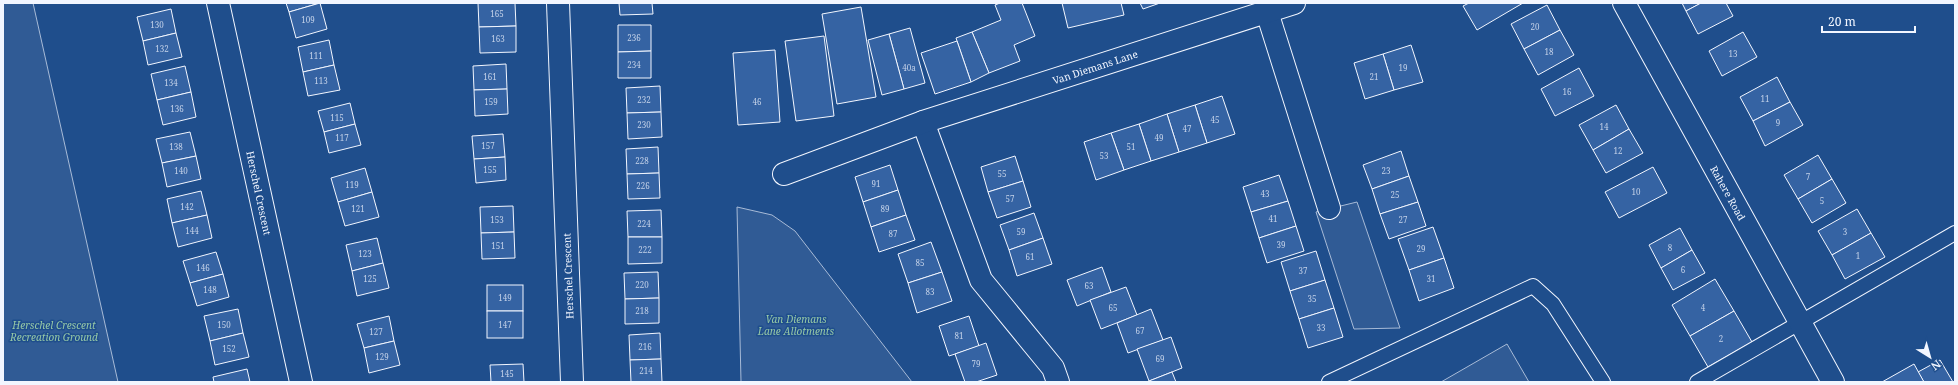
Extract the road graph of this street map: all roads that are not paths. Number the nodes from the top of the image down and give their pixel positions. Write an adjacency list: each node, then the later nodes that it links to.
1 (218, 3): 11 (street, Herschel Crescent)
2 (558, 3): 12 (street, Herschel Crescent)
3 (1294, 3): 5 (street, Van Diemans Lane)
4 (1624, 3): 10 (street, Rahere Road)
5 (1267, 12): 6 (street, Van Diemans Lane); 8 (street)
6 (923, 122): 7 (street, Van Diemans Lane); 13 (street)
7 (784, 174)
8 (1329, 208)
9 (1955, 233): 10 (lane)
10 (1799, 322): 16 (lane); 17 (street, Rahere Road)
11 (301, 382)
12 (572, 382)
13 (1058, 382)
14 (1329, 382): 15 (lane)
15 (1603, 382)
16 (1697, 382)
17 (1833, 382)

